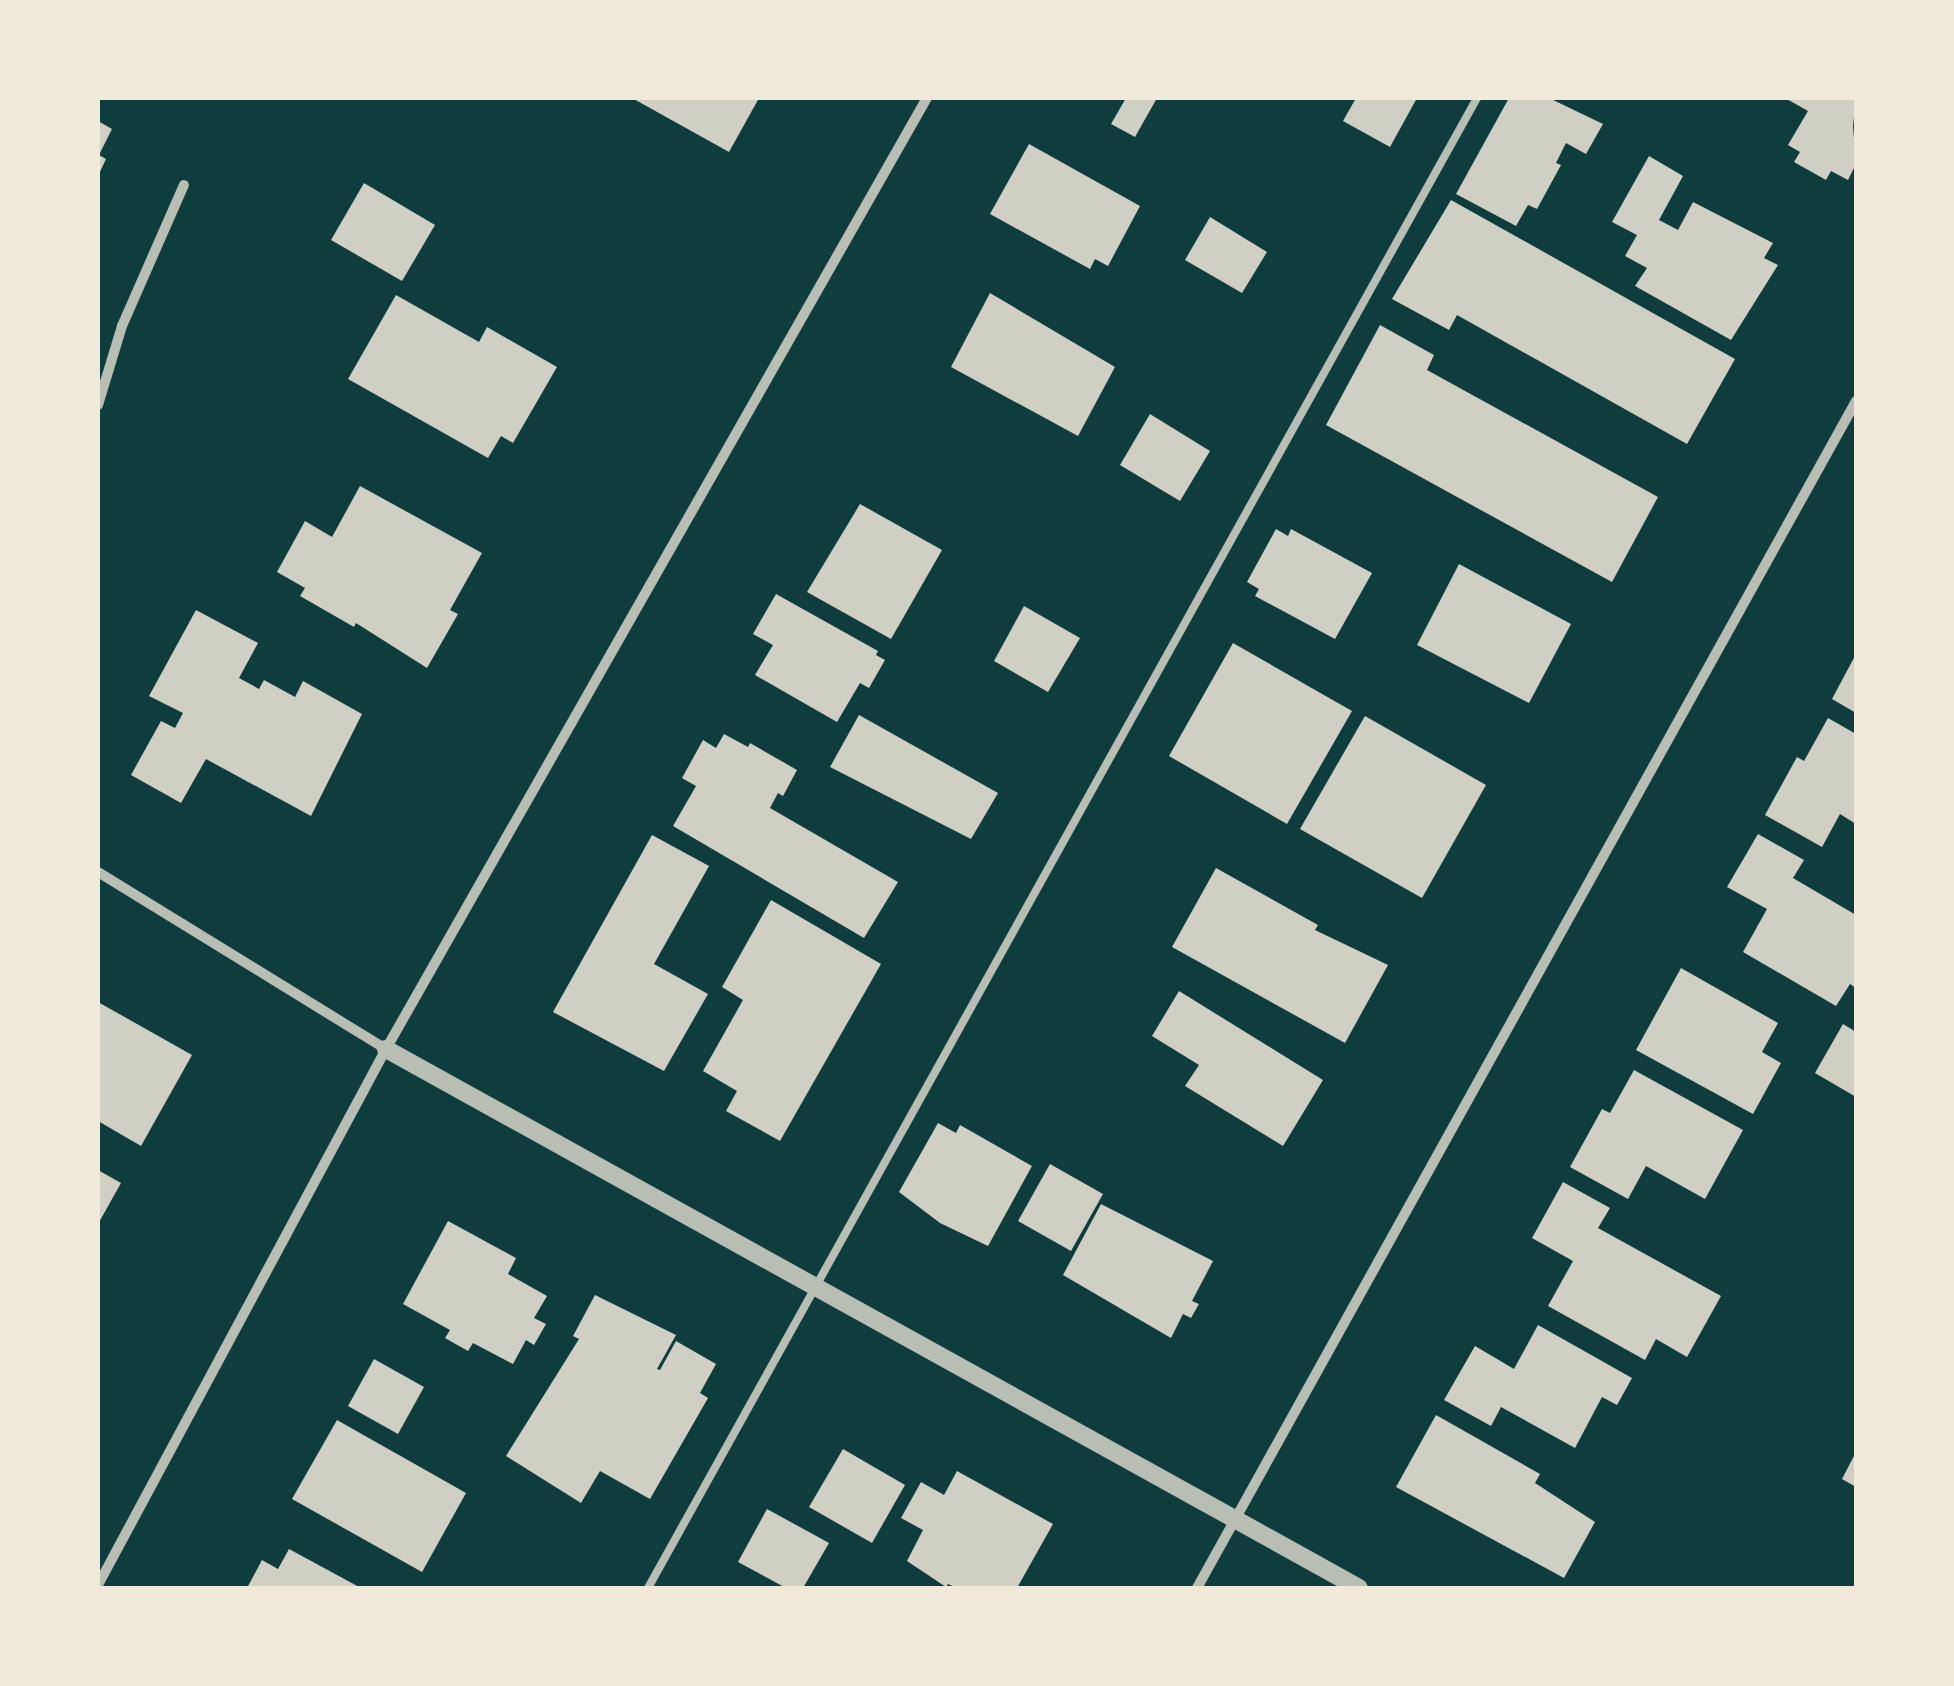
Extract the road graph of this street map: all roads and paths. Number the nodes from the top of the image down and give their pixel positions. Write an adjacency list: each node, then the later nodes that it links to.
1 (927, 98): 7 (street)
2 (1477, 98): 8 (lane)
3 (184, 186): 5 (street)
4 (1856, 400): 9 (street)
5 (98, 406)
6 (98, 872): 7 (street)
7 (386, 1049): 8 (street); 10 (street)
8 (816, 1287): 9 (street); 11 (lane)
9 (1235, 1520): 12 (street); 13 (street)
10 (98, 1585)
11 (648, 1588)
12 (1197, 1588)
13 (1359, 1588)

